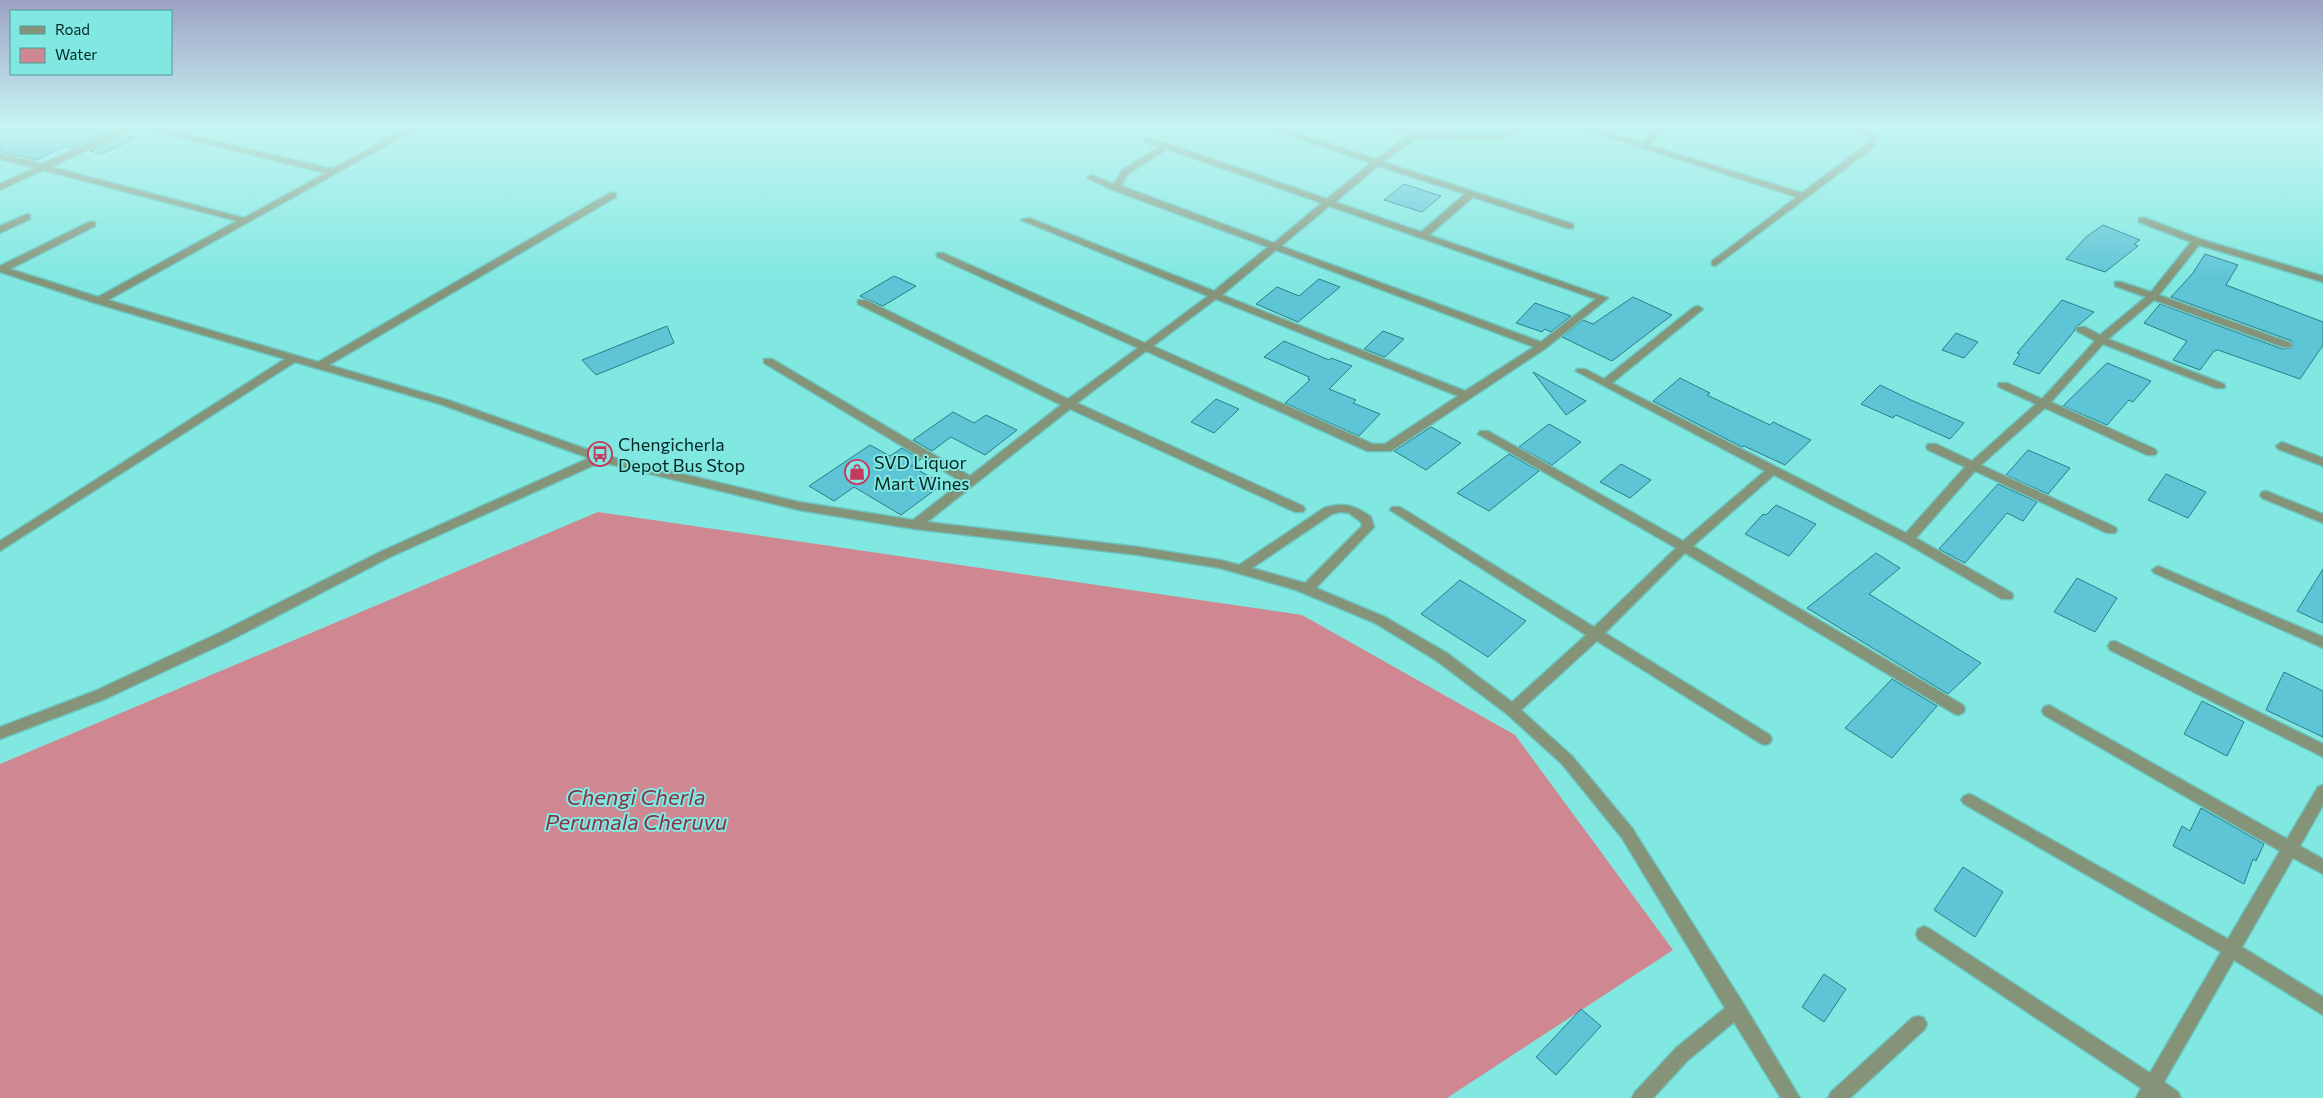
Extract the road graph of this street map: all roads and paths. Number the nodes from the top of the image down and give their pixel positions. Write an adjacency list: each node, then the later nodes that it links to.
1 (23, 176): 11 (street)
2 (73, 176): 20 (street)
3 (325, 176): 20 (street)
4 (1123, 176): 12 (street)
5 (1251, 176): 16 (street)
6 (1360, 176): 16 (street)
7 (1414, 176): 13 (street)
8 (1740, 176): 15 (street)
9 (1829, 176): 15 (street)
10 (1091, 178): 12 (street)
11 (0, 187)
12 (1116, 188): 26 (street)
13 (1471, 194): 22 (street); 24 (street)
14 (613, 195): 44 (street)
15 (1804, 196): 28 (street)
16 (1327, 203): 24 (street); 26 (street)
17 (27, 217): 23 (street)
18 (1026, 220): 32 (street)
19 (2142, 220): 25 (street)
20 (246, 221): 34 (street)
21 (92, 224): 29 (street)
22 (1570, 226)
23 (0, 230)
24 (1422, 236): 40 (street)
25 (2197, 241): 30 (street); 33 (street)
26 (1276, 246): 32 (street); 40 (street)
27 (940, 255): 41 (street)
28 (1715, 263)
29 (1, 269): 34 (street)
30 (2323, 279)
31 (2118, 284): 33 (street)
32 (1217, 294): 41 (street); 49 (street)
33 (2152, 296): 38 (street); 39 (street)
34 (99, 301): 42 (street)
35 (862, 302): 51 (street)
36 (1698, 309): 46 (street)
37 (2081, 329): 38 (street)
38 (2101, 340): 48 (street); 50 (street)
39 (2287, 345)
40 (1542, 346): 49 (street)
41 (1145, 347): 49 (street); 51 (street)
42 (293, 358): 44 (street); 68 (street)
43 (768, 361): 60 (street)
44 (320, 366): 56 (street)
45 (1581, 371): 46 (street)
46 (1605, 382): 59 (street)
47 (2004, 385): 50 (street)
48 (2220, 386)
49 (1466, 395)
50 (2044, 403): 55 (street); 58 (street)
51 (1069, 404): 60 (street); 62 (street)
52 (1484, 434): 69 (street)
53 (2282, 446): 57 (street)
54 (1932, 447): 58 (street)
55 (2152, 452)
56 (600, 458): 65 (street); 80 (street)
57 (2323, 462)
58 (1972, 467): 66 (street); 67 (street)
59 (1773, 470): 67 (street); 69 (street)
60 (970, 481): 65 (street)
61 (2266, 495): 64 (street)
62 (1299, 509)
63 (1396, 510): 74 (street)
64 (2323, 519)
65 (915, 525): 70 (street)
66 (2111, 530)
67 (1908, 539): 73 (street)
68 (0, 547)
69 (1684, 547): 74 (street); 77 (street)
70 (1242, 570): 72 (street); 72 (street)
71 (2158, 570): 75 (street)
72 (1307, 589): 78 (street)
73 (2007, 596)
74 (1596, 632): 78 (street); 81 (street)
75 (2323, 644)
76 (2116, 646): 82 (street)
77 (1958, 709)
78 (1512, 710): 90 (street)
79 (2049, 711): 85 (street)
80 (0, 733)
81 (1765, 738)
82 (2323, 751)
83 (2323, 790): 85 (street)
84 (1970, 800): 88 (street)
85 (2290, 848): 86 (street); 88 (street)
86 (2323, 867)
87 (1924, 934): 92 (street)
88 (2231, 949): 89 (street); 92 (street)
89 (2323, 1007)
90 (1737, 1009): 93 (street); 94 (street)
91 (1918, 1024): 95 (street)
92 (2149, 1091): 96 (street)
93 (1641, 1098)
94 (1791, 1098)
95 (1837, 1098)
96 (2172, 1098)

